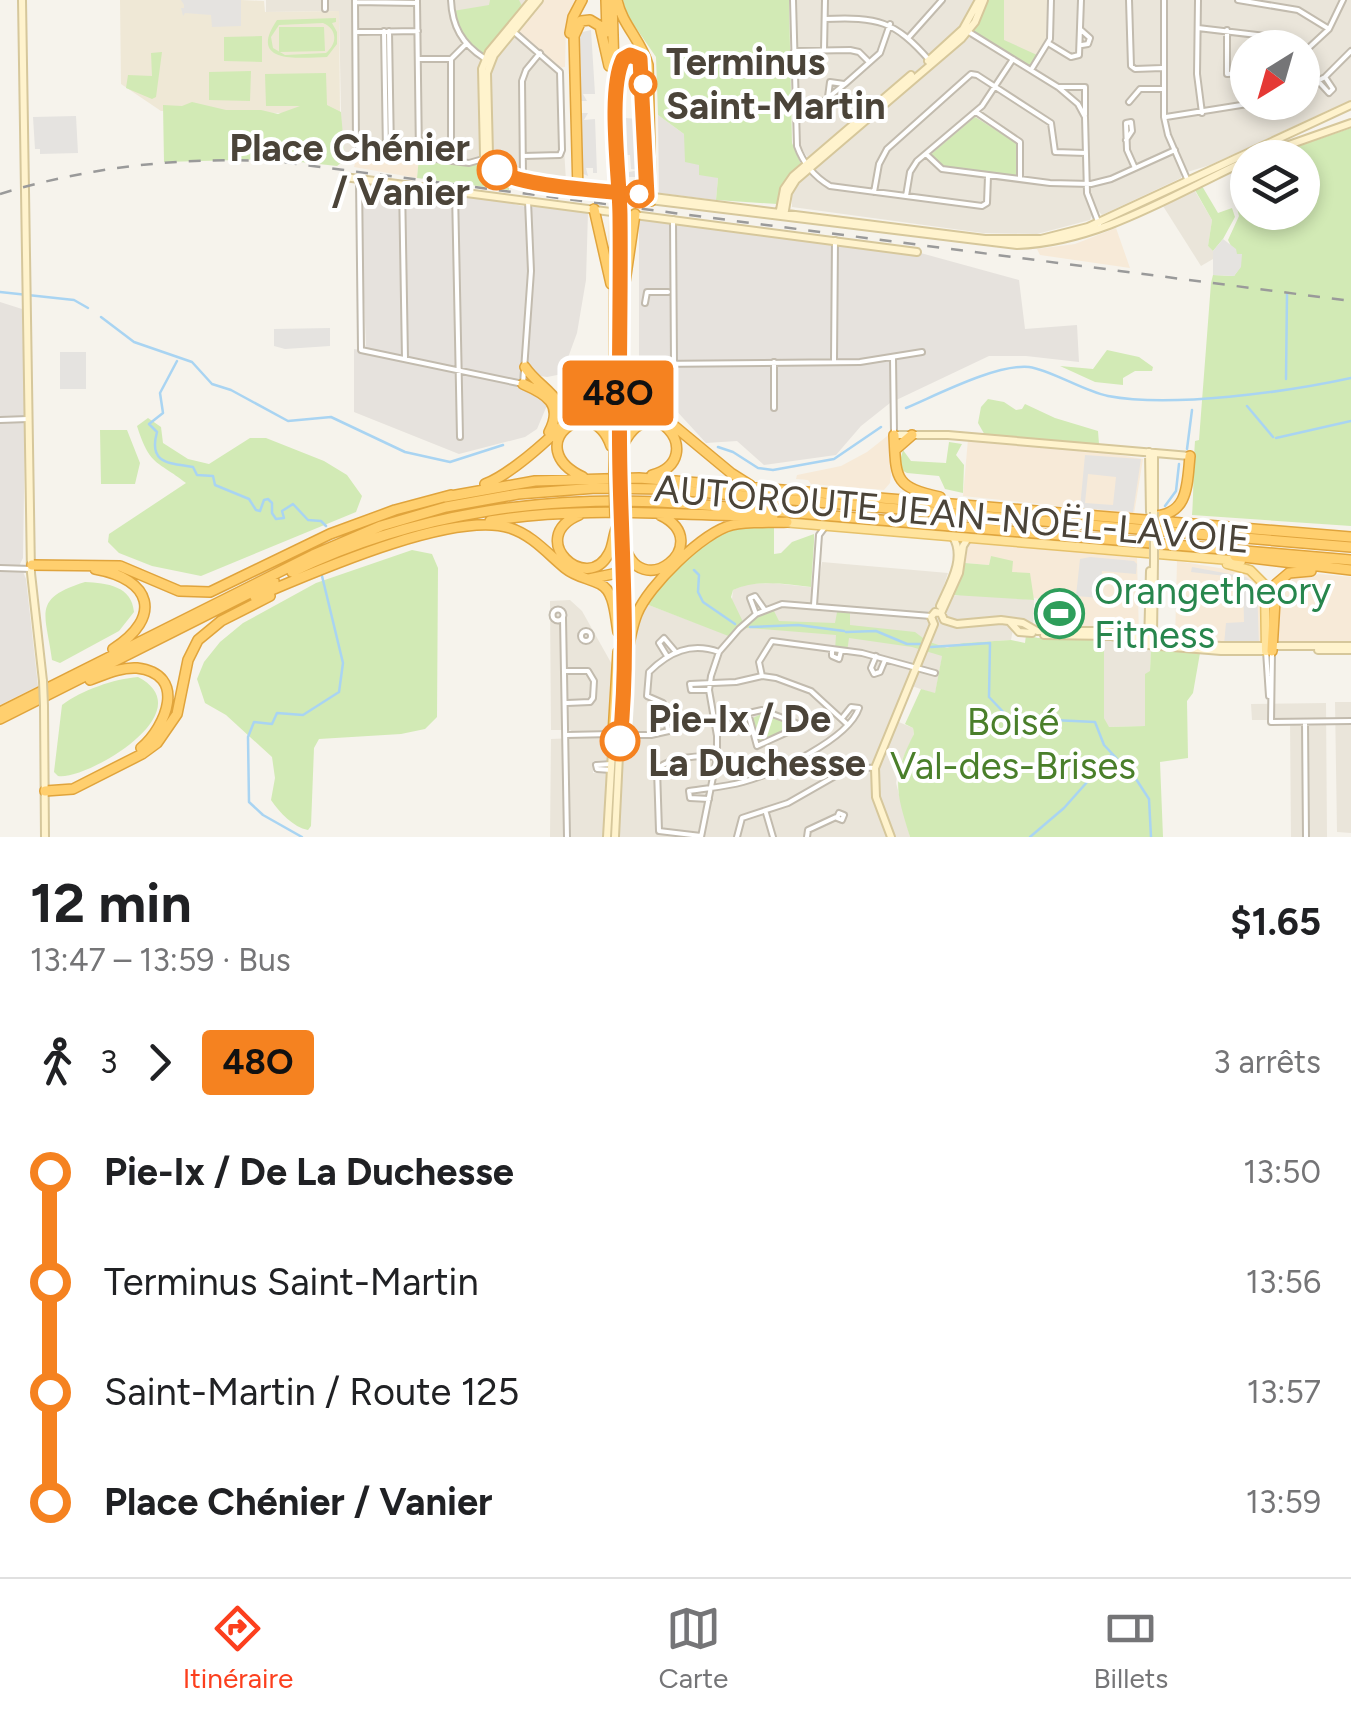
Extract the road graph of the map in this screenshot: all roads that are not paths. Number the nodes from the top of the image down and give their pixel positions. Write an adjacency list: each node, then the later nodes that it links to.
1 (22, 0): 124 (street)
2 (325, 0): 22 (street)
3 (451, 0): 37 (street)
4 (535, 0): 28 (street)
5 (582, 0): 94 (highway)
6 (612, 0): 49 (highway); 60 (highway); 98 (highway)
7 (793, 0): 38 (street)
8 (825, 0): 23 (street)
9 (942, 0): 35 (street)
10 (982, 0): 29 (street)
11 (1051, 0): 36 (street)
12 (1081, 0): 21 (street)
13 (1129, 0): 50 (street)
14 (1164, 0): 50 (street)
15 (1198, 0): 25 (street)
16 (1238, 0): 26 (street)
17 (1343, 0): 26 (street)
18 (355, 1): 19 (street); 33 (street)
19 (418, 1): 32 (street)
20 (1090, 2): 21 (street)
21 (1081, 7): 36 (street)
22 (325, 9)
23 (825, 19): 24 (street); 39 (street)
24 (890, 24): 35 (street); 47 (street)
25 (1198, 28): 27 (street); 67 (street)
26 (1329, 28): 34 (street)
27 (1227, 29): 30 (street); 52 (street)
28 (511, 30): 41 (street); 45 (street)
29 (965, 30): 44 (street); 48 (street)
30 (1233, 30)
31 (387, 31): 32 (street); 33 (street); 75 (street)
32 (418, 31): 42 (street)
33 (356, 32): 75 (street)
34 (1320, 36)
35 (909, 37): 48 (street)
36 (1048, 43): 51 (street)
37 (466, 44): 43 (street); 45 (street)
38 (794, 51): 39 (street); 64 (street)
39 (824, 51): 47 (street)
40 (1351, 51): 46 (street)
41 (540, 53): 78 (street); 78 (street)
42 (418, 58): 43 (street); 79 (street)
43 (451, 59): 81 (street)
44 (1013, 59): 51 (street); 57 (street)
45 (488, 60): 80 (street)
46 (1348, 60): 53 (street)
47 (870, 62): 56 (street)
48 (931, 62): 82 (street)
49 (608, 66): 93 (highway); 94 (highway)
50 (1162, 68): 59 (street)
51 (1031, 70): 58 (street)
52 (1230, 74)
53 (1325, 77): 54 (street); 55 (street)
54 (1320, 80)
55 (1320, 83)
56 (844, 84): 61 (street); 61 (street)
57 (996, 87): 66 (street); 76 (street); 96 (street)
58 (1058, 88): 68 (street); 68 (street)
59 (1162, 88): 62 (street); 69 (street)
60 (616, 90): 93 (highway); 98 (highway)
61 (828, 97): 64 (street)
62 (1129, 102)
63 (1351, 105): 72 (street)
64 (794, 106): 82 (street)
65 (1230, 107): 67 (street)
66 (976, 112): 77 (street); 88 (street)
67 (1202, 112): 69 (street)
68 (1085, 117): 76 (street)
69 (1164, 117): 74 (street)
70 (1351, 123): 73 (street)
71 (1126, 140): 84 (street)
72 (1283, 140)
73 (1302, 140)
74 (1175, 150): 84 (street); 92 (street)
75 (388, 153): 79 (street)
76 (1086, 153): 91 (street)
77 (926, 154): 85 (street); 97 (street)
78 (524, 156): 89 (street)
79 (420, 157): 81 (street)
80 (488, 158): 81 (street); 89 (street)
81 (451, 160)
82 (808, 166): 96 (street); 102 (street)
83 (1230, 166): 92 (street)
84 (1135, 168): 91 (street)
85 (988, 176): 88 (street); 97 (street)
86 (344, 177): 87 (street)
87 (359, 178): 90 (street); 112 (street)
88 (1020, 179): 91 (street)
89 (524, 182): 94 (street)
90 (402, 184): 95 (street); 112 (street)
91 (1086, 184): 104 (street)
92 (1190, 184): 104 (street)
93 (617, 188): 108 (highway, bridge)
94 (575, 189): 98 (street)
95 (456, 191): 99 (street); 119 (street)
96 (874, 192): 97 (street)
97 (906, 196)
98 (649, 198): 102 (street)
99 (528, 200): 100 (street); 118 (street)
100 (594, 208): 101 (street); 108 (highway)
101 (635, 214): 103 (street); 108 (highway)
102 (782, 214): 104 (street)
103 (673, 219): 105 (street); 115 (street)
104 (1099, 226)
105 (835, 240): 106 (street); 114 (street)
106 (916, 252)
107 (668, 292): 109 (street)
108 (617, 297): 116 (highway)
109 (645, 304)
110 (922, 352): 111 (street)
111 (893, 358): 114 (street); 126 (street)
112 (406, 359): 119 (street)
113 (774, 362): 114 (street); 115 (street); 123 (street)
114 (834, 362)
115 (674, 363): 117 (street)
116 (616, 364): 122 (highway); 133 (highway); 139 (highway)
117 (654, 364)
118 (525, 367): 120 (street); 121 (highway)
119 (458, 369): 120 (street); 128 (street)
120 (523, 384): 121 (highway); 129 (highway)
121 (541, 384): 122 (highway)
122 (580, 408): 129 (highway)
123 (774, 408)
124 (28, 419): 125 (street); 166 (street)
125 (0, 420)
126 (894, 434): 127 (street); 130 (highway)
127 (912, 434): 130 (highway); 131 (street)
128 (460, 437)
129 (545, 439): 142 (highway)
130 (895, 451): 144 (highway)
131 (1152, 452): 132 (street); 135 (street); 147 (street)
132 (1166, 454): 134 (street); 135 (street)
133 (617, 455): 136 (highway); 137 (highway); 150 (highway, bridge)
134 (1185, 455): 149 (highway)
135 (1155, 466): 147 (street)
136 (585, 478): 137 (highway); 138 (highway)
137 (639, 478): 139 (highway)
138 (522, 483): 140 (highway); 142 (highway)
139 (752, 486): 141 (highway)
140 (596, 488): 143 (highway, AUTOROUTE JEAN-NOËL-LAVOIE); 176 (highway, AUTOROUTE JEAN-NOËL-LAVOIE)
141 (863, 495): 143 (highway); 144 (highway)
142 (445, 497): 153 (highway)
143 (769, 498): 161 (highway, AUTOROUTE JEAN-NOËL-LAVOIE)
144 (966, 504): 149 (highway)
145 (591, 510): 146 (highway); 150 (highway); 154 (highway)
146 (652, 511): 148 (highway); 150 (highway)
147 (1152, 512): 180 (street, bridge)
148 (727, 517): 151 (highway); 152 (main road)
149 (1127, 518): 158 (highway)
150 (618, 521): 167 (highway)
151 (826, 521): 155 (main road); 156 (street); 157 (main road); 160 (highway, AUTOROUTE JEAN-NOËL-LAVOIE); 172 (highway, AUTOROUTE JEAN-NOËL-LAVOIE)
152 (787, 522): 155 (main road); 192 (highway)
153 (358, 523): 166 (highway); 176 (highway)
154 (472, 524): 168 (highway); 169 (highway)
155 (812, 524): 156 (street)
156 (819, 535): 170 (street)
157 (953, 536): 159 (main road); 174 (street)
158 (1351, 537)
159 (968, 538): 162 (main road); 174 (street)
160 (1148, 543): 163 (highway); 164 (highway, AUTOROUTE JEAN-NOËL-LAVOIE)
161 (1351, 547)
162 (1198, 558): 163 (main road); 182 (main road)
163 (1276, 563): 164 (highway)
164 (1350, 567): 182 (highway)
165 (0, 568): 166 (street)
166 (29, 568): 191 (highway); 212 (street, bridge)
167 (619, 572): 169 (highway); 177 (highway); 192 (highway)
168 (313, 574): 172 (highway); 212 (highway)
169 (586, 579): 177 (highway)
170 (814, 604): 171 (street); 174 (street)
171 (764, 610): 173 (street); 173 (street)
172 (211, 614): 196 (highway, AUTOROUTE JEAN-NOËL-LAVOIE)
173 (756, 614): 184 (street)
174 (938, 617): 180 (street); 188 (street)
175 (563, 618): 178 (street)
176 (173, 624): 191 (highway, AUTOROUTE JEAN-NOËL-LAVOIE)
177 (618, 632): 198 (highway)
178 (565, 638): 179 (street); 189 (street)
179 (582, 638)
180 (1149, 642): 182 (street)
181 (1351, 648): 182 (street)
182 (1269, 649): 204 (street)
183 (674, 652): 184 (street); 185 (street); 185 (street)
184 (719, 652): 194 (street)
185 (667, 656): 207 (street)
186 (876, 656): 187 (street); 187 (street); 193 (street)
187 (885, 660): 188 (street)
188 (915, 669): 190 (street); 211 (street)
189 (566, 671): 197 (street); 197 (street)
190 (934, 673)
191 (73, 675): 199 (highway, AUTOROUTE JEAN-NOËL-LAVOIE)
192 (624, 676): 198 (highway)
193 (762, 676): 194 (street); 201 (street)
194 (710, 682): 195 (street); 195 (street)
195 (710, 690): 203 (street)
196 (55, 692): 202 (highway, AUTOROUTE JEAN-NOËL-LAVOIE); 212 (highway)
197 (566, 703): 209 (street)
198 (619, 707): 208 (highway)
199 (0, 712)
200 (748, 713): 200 (street); 203 (street)
201 (843, 717): 206 (street); 206 (street)
202 (0, 720)
203 (714, 720): 207 (street); 210 (street)
204 (1305, 722): 205 (street); 226 (street)
205 (1351, 722)
206 (848, 724): 213 (street)
207 (668, 730): 208 (street)
208 (617, 734): 209 (street); 220 (street); 221 (street)
209 (566, 735): 219 (street)
210 (717, 757): 213 (street); 222 (street)
211 (875, 768): 215 (street); 217 (street)
212 (45, 788): 218 (street)
213 (713, 788): 214 (street); 214 (street)
214 (709, 798): 222 (street)
215 (766, 811): 223 (street); 224 (street)
216 (836, 817): 225 (street)
217 (888, 836)
218 (44, 837)
219 (566, 837)
220 (607, 837)
221 (615, 837)
222 (701, 837)
223 (736, 837)
224 (773, 837)
225 (806, 837)
226 (1306, 837)

